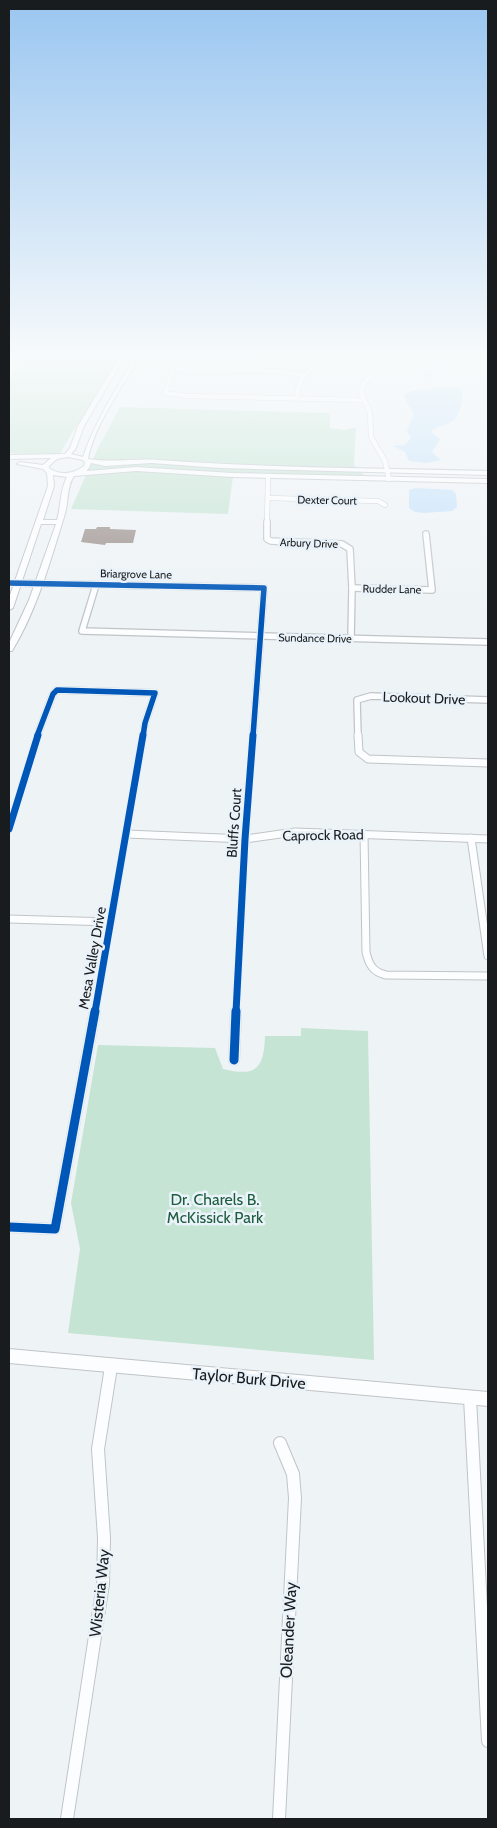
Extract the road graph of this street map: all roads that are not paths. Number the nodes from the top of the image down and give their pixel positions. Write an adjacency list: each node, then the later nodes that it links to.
1 (76, 443): 4 (main road)
2 (90, 443): 6 (main road)
3 (374, 443): 9 (street)
4 (64, 456): 5 (main road); 6 (main road); 8 (main road)
5 (9, 457)
6 (86, 460): 9 (main road); 11 (main road)
7 (9, 464): 8 (main road)
8 (48, 470): 11 (main road); 17 (main road)
9 (389, 471): 10 (main road); 13 (street)
10 (488, 473)
11 (75, 474): 12 (main road); 18 (main road)
12 (268, 476): 13 (main road); 15 (street)
13 (390, 479): 14 (main road)
14 (488, 481)
15 (268, 498): 16 (street, Dexter Court); 25 (street, Arbury Drive)
16 (385, 505)
17 (39, 522): 18 (main road); 21 (main road)
18 (59, 522): 22 (main road)
19 (426, 534): 25 (street, Rudder Lane)
20 (9, 583): 21 (street, Briargrove Lane)
21 (18, 583): 22 (street, Briargrove Lane); 26 (main road)
22 (38, 583): 23 (street, Briargrove Lane); 30 (main road)
23 (96, 585): 24 (street, Briargrove Lane); 27 (street, Sundance Drive)
24 (264, 588): 27 (street, Bluffs Court)
25 (352, 588): 28 (street)
26 (9, 608)
27 (260, 636): 28 (street, Sundance Drive); 37 (street, Bluffs Court)
28 (351, 638): 29 (street, Sundance Drive)
29 (488, 642)
30 (9, 649)
31 (488, 700): 32 (street, Lookout Drive)
32 (488, 763)
33 (9, 829): 34 (street, Mesa Valley Drive)
34 (127, 834): 37 (street, Caprock Road); 40 (street, Mesa Valley Drive)
35 (364, 834): 36 (street, Caprock Road); 37 (street, Caprock Road); 42 (street)
36 (471, 838): 38 (street, Caprock Road); 41 (street)
37 (245, 839): 43 (street, Bluffs Court)
38 (488, 839)
39 (9, 919): 40 (street)
40 (111, 922): 44 (street, Mesa Valley Drive)
41 (488, 956)
42 (488, 976)
43 (234, 1060)
44 (9, 1227)
45 (9, 1356): 46 (main road, Taylor Burk Drive)
46 (111, 1366): 47 (main road, Taylor Burk Drive); 51 (street, Wisteria Way)
47 (470, 1398): 48 (main road, Taylor Burk Drive); 50 (street)
48 (488, 1399)
49 (280, 1443): 52 (street, Oleander Way)
50 (488, 1741)
51 (66, 1819)
52 (279, 1819)

